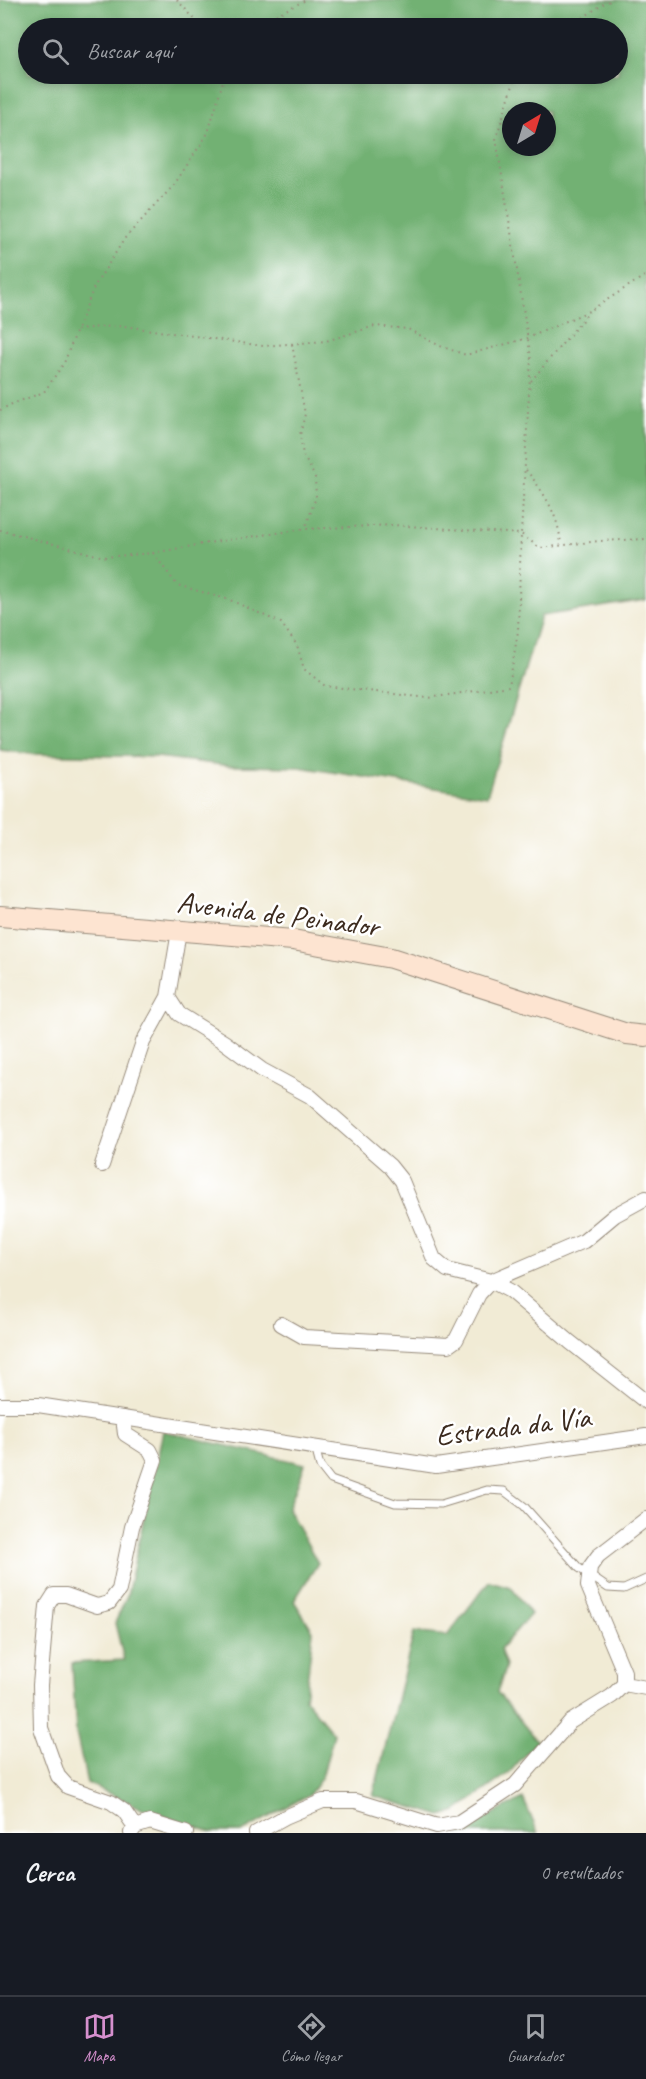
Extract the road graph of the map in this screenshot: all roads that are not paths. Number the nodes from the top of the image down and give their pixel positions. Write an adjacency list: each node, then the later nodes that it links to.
1 (0, 916): 2 (street, Avenida de Peinador)
2 (179, 931): 3 (street); 4 (street, Avenida de Peinador)
3 (168, 997): 5 (street); 7 (street)
4 (646, 1036)
5 (102, 1165)
6 (646, 1198): 7 (street)
7 (491, 1281): 8 (street); 9 (street)
8 (281, 1324)
9 (646, 1402)
10 (0, 1405): 11 (street, Estrada da Vía)
11 (123, 1418): 13 (street, Estrada da Vía); 19 (street)
12 (646, 1436): 13 (street, Estrada da Vía)
13 (315, 1447): 15 (lane, Estrada da Vía)
14 (646, 1519): 15 (street)
15 (589, 1576): 16 (lane); 17 (street)
16 (646, 1579)
17 (624, 1684): 18 (street); 21 (street)
18 (646, 1688)
19 (133, 1830): 20 (street)
20 (186, 1833)
21 (256, 1833)

